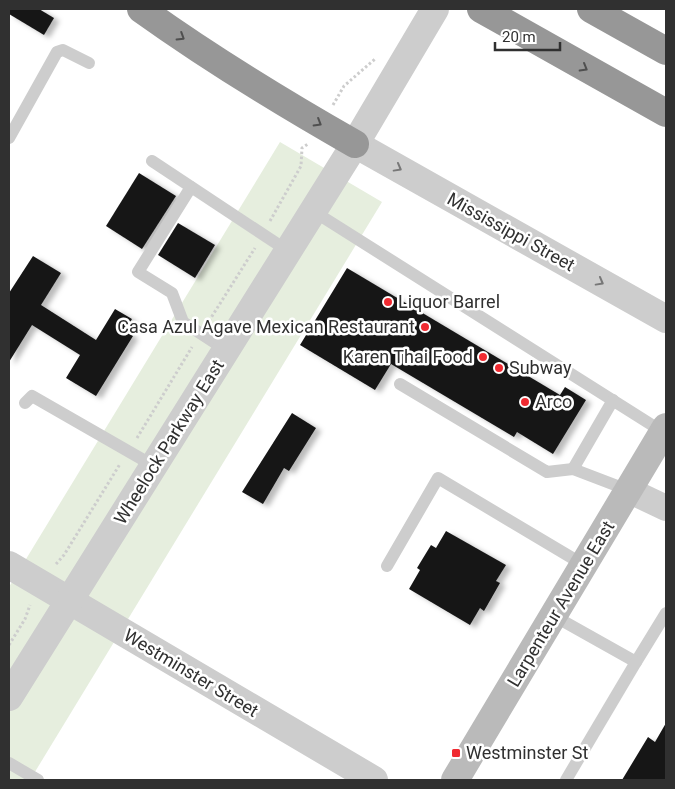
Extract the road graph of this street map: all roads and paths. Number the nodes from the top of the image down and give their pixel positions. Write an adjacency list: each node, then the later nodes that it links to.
1 (141, 9): 12 (highway, one-way to 12)
2 (435, 9): 6 (street, Wheelock Parkway East)
3 (481, 9): 9 (highway, one-way to 9)
4 (591, 9): 5 (highway)
5 (666, 51)
6 (398, 55): 8 (path); 12 (street, Wheelock Parkway East)
7 (89, 63): 10 (lane)
8 (336, 99)
9 (666, 113)
10 (9, 138)
11 (311, 142): 16 (path)
12 (355, 144): 15 (street, Wheelock Parkway East); 18 (street, Mississippi Street, one-way to 18)
13 (152, 161): 14 (lane)
14 (191, 187): 16 (lane); 19 (lane)
15 (312, 211): 17 (street, Wheelock Parkway East); 22 (lane)
16 (263, 234): 17 (lane); 19 (path)
17 (288, 251): 20 (street, Wheelock Parkway East)
18 (666, 319)
19 (200, 334): 20 (lane); 25 (path)
20 (226, 350): 26 (street, Wheelock Parkway East)
21 (400, 384): 27 (lane)
22 (613, 400): 24 (lane); 27 (lane)
23 (25, 402): 25 (lane)
24 (665, 429): 28 (main road, Larpenteur Avenue East)
25 (129, 450): 26 (lane); 33 (path)
26 (154, 466): 34 (street, Wheelock Parkway East)
27 (573, 469): 28 (lane)
28 (628, 490): 29 (street); 30 (main road, Larpenteur Avenue East)
29 (666, 508)
30 (584, 564): 32 (lane); 37 (main road, Larpenteur Avenue East)
31 (9, 565): 34 (street, Westminster Street)
32 (387, 566)
33 (52, 568)
34 (70, 601): 40 (street, Wheelock Parkway East); 43 (street, Westminster Street)
35 (32, 603): 38 (path)
36 (666, 613): 39 (lane)
37 (554, 616): 39 (lane); 44 (main road, Larpenteur Avenue East)
38 (9, 644)
39 (636, 662): 45 (lane)
40 (9, 697)
41 (9, 763): 42 (lane)
42 (38, 780)
43 (374, 780)
44 (455, 780)
45 (566, 780)

